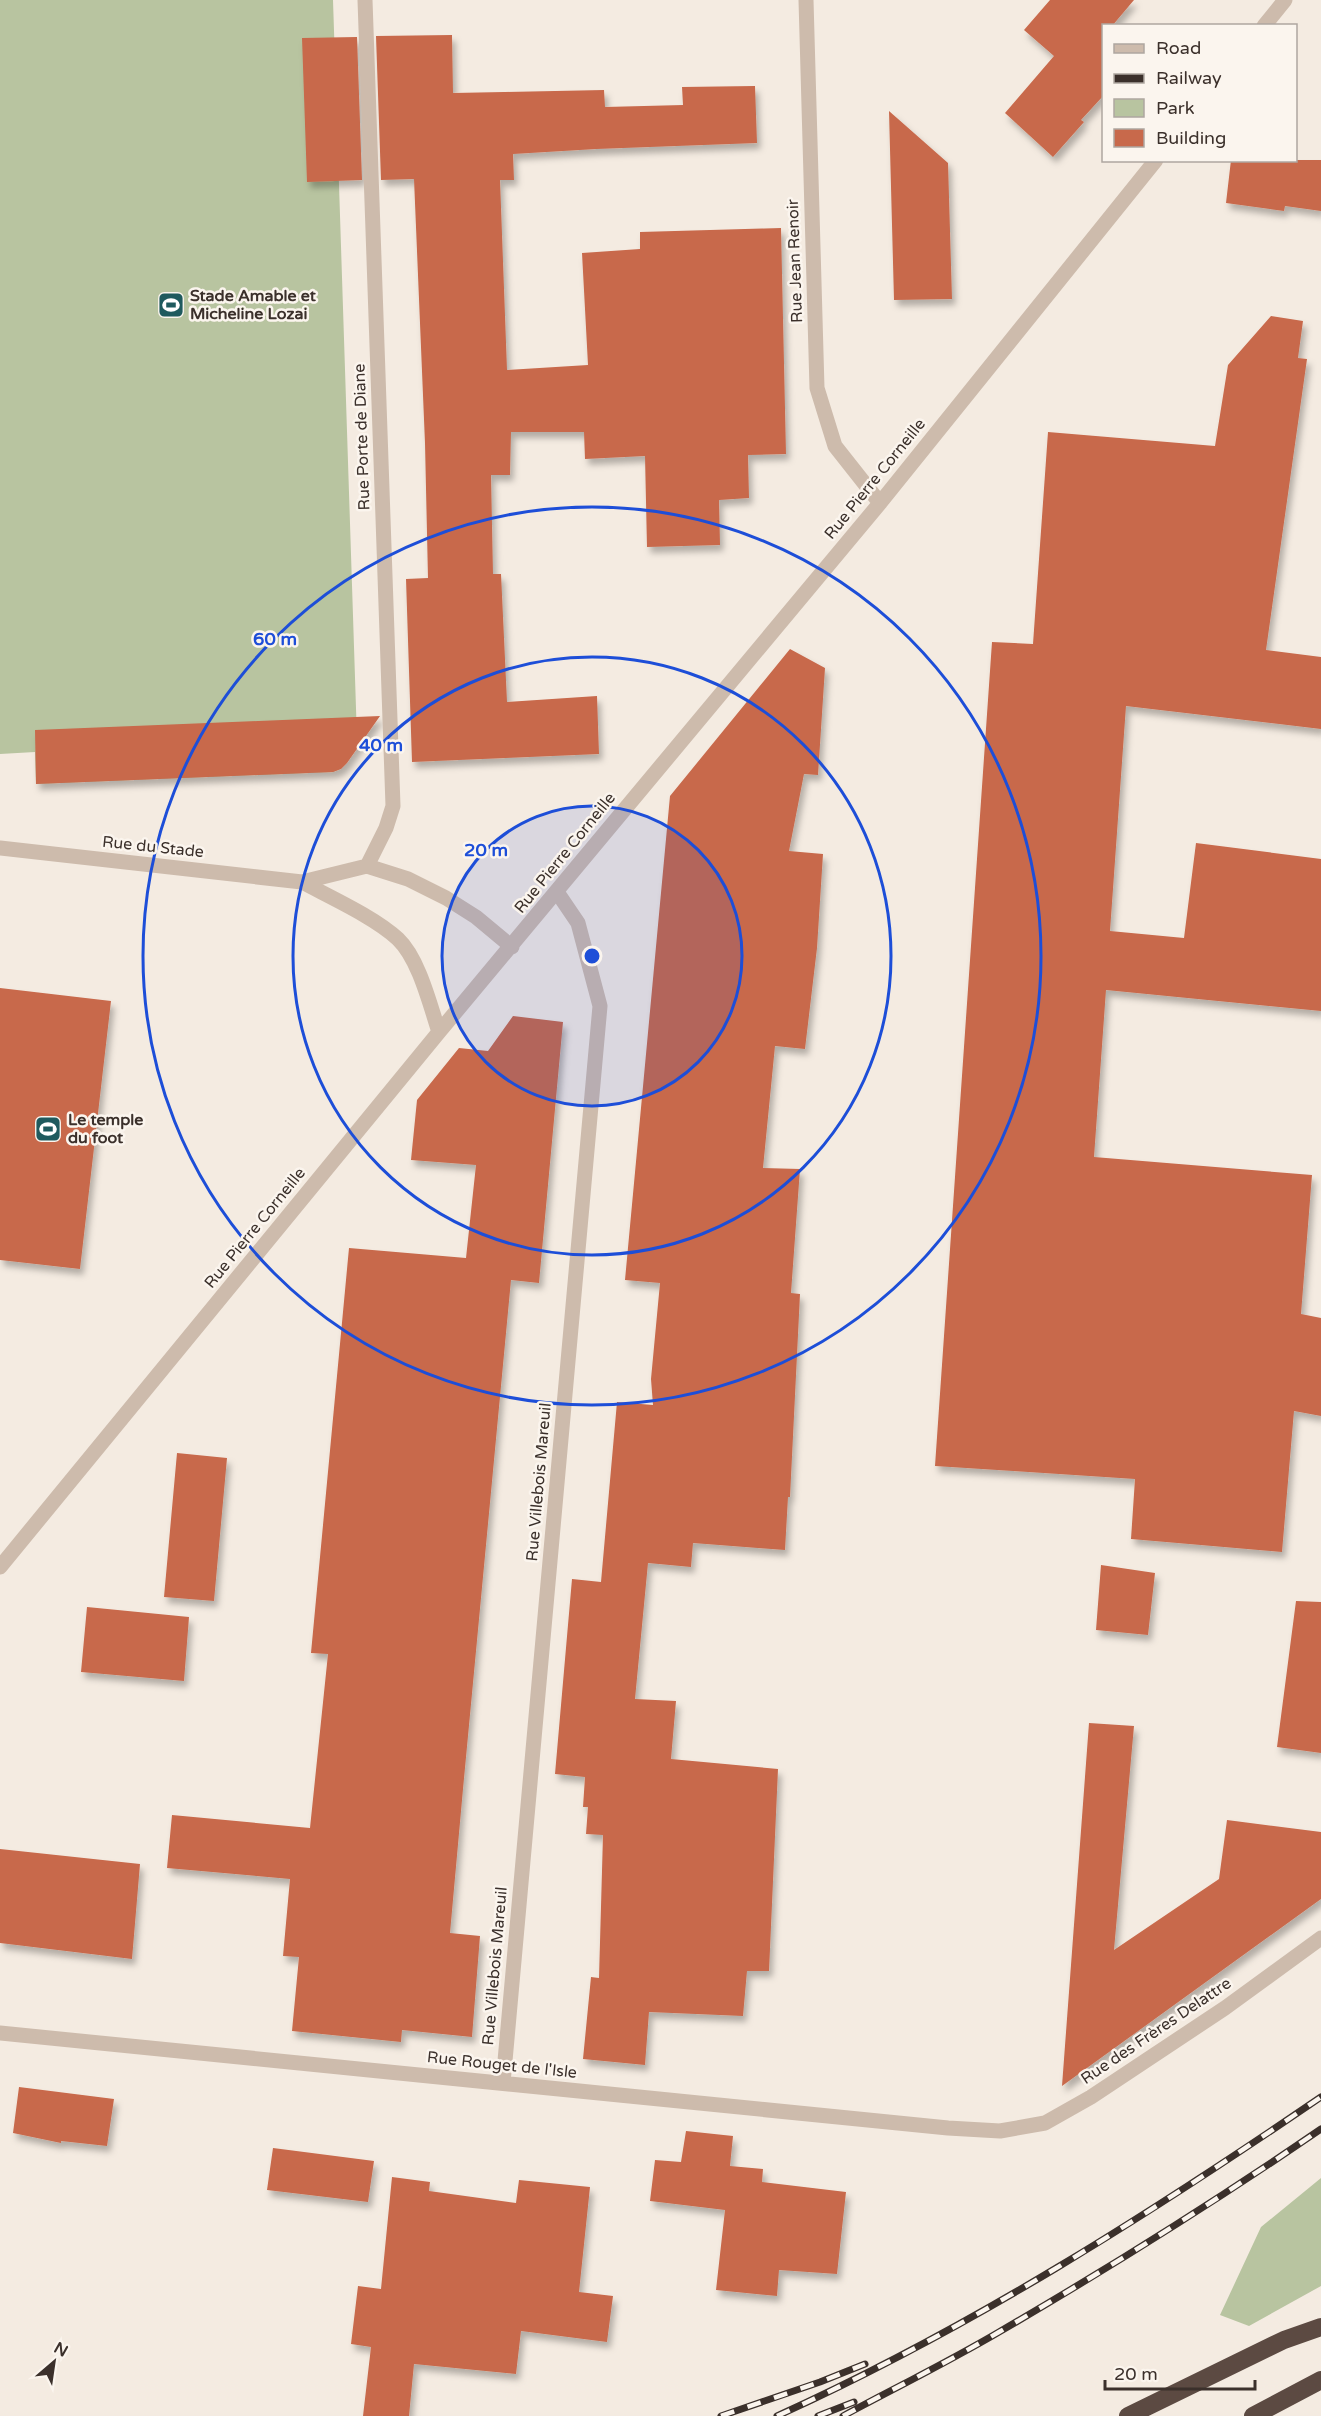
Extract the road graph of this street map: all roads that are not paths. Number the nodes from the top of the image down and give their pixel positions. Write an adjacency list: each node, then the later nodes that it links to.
1 (365, 0): 8 (street, Rue Porte de Diane)
2 (806, 0): 6 (street, Rue Jean Renoir)
3 (1285, 0): 4 (street)
4 (1266, 24)
5 (1154, 162): 6 (street, Rue Pierre Corneille)
6 (880, 503): 10 (street, Rue Pierre Corneille)
7 (0, 848): 9 (street, Rue du Stade)
8 (367, 866): 9 (street, Rue du Stade); 11 (street)
9 (302, 882): 12 (street, Rue du Stade)
10 (557, 892): 11 (street, Rue Pierre Corneille); 16 (street, Rue Villebois Mareuil)
11 (512, 947): 12 (street, Rue Pierre Corneille)
12 (439, 1032): 13 (street, Rue Pierre Corneille)
13 (0, 1567)
14 (1321, 1938): 17 (street, Rue des Frères Delattre)
15 (0, 2033): 16 (street, Rue Rouget de l'Isle)
16 (503, 2083): 17 (street, Rue Rouget de l'Isle)
17 (1000, 2131)
18 (1321, 2327): 20 (highway)
19 (1321, 2380): 21 (highway)
20 (1128, 2416)
21 (1253, 2416)

